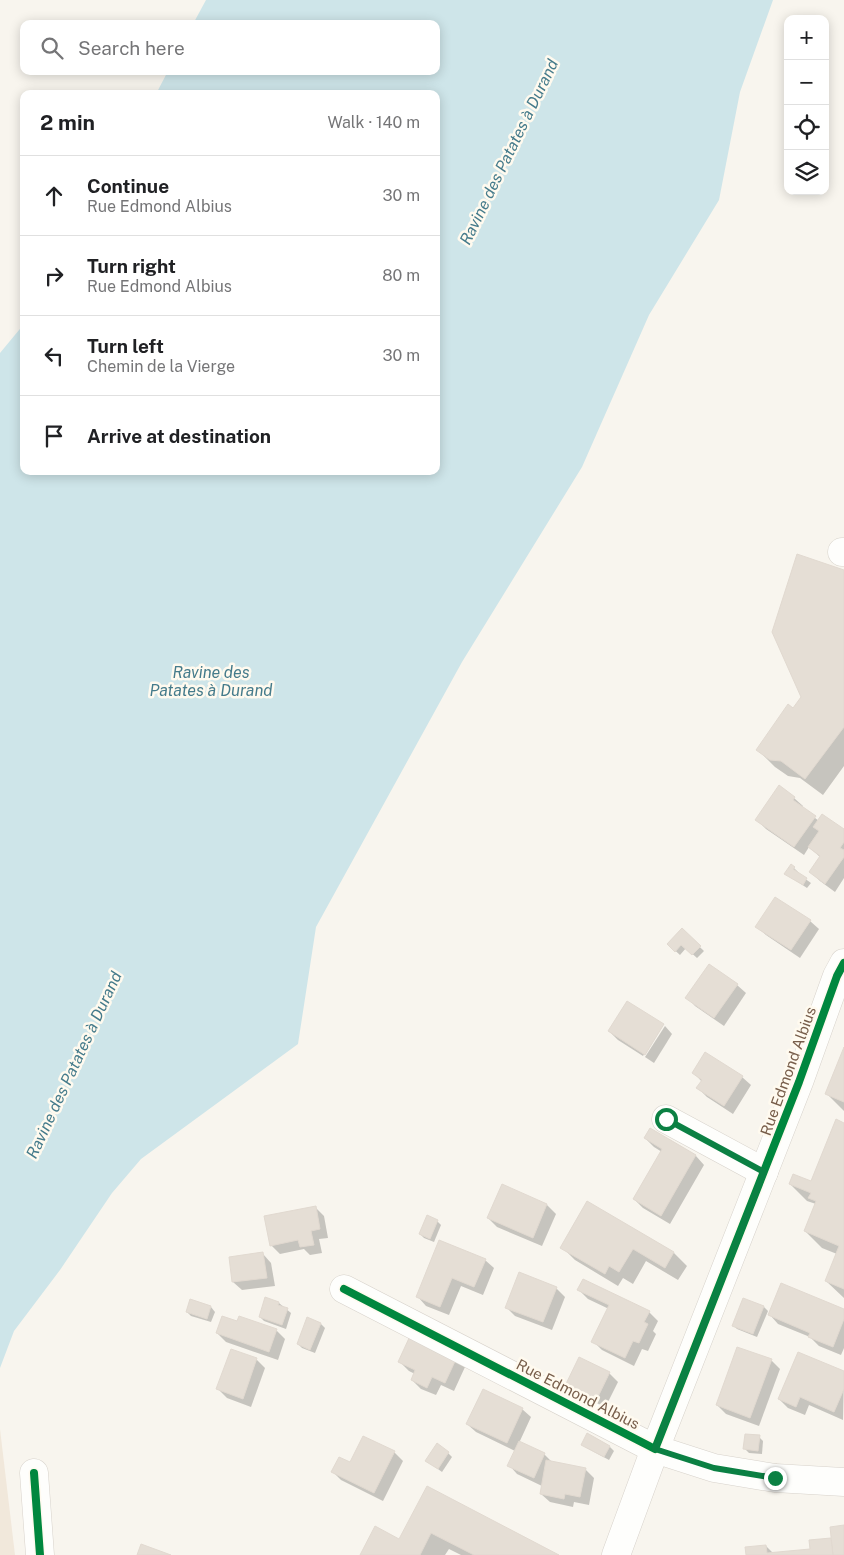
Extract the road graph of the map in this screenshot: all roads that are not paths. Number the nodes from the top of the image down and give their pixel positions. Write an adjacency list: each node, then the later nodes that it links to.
1 (844, 963): 3 (street, Rue Edmond Albius)
2 (666, 1119): 3 (street)
3 (764, 1172): 5 (street, Rue Edmond Albius)
4 (344, 1290): 5 (street, Rue Edmond Albius)
5 (655, 1449): 7 (street); 9 (street)
6 (34, 1473): 8 (street)
7 (844, 1482)
8 (40, 1555)
9 (616, 1555)

